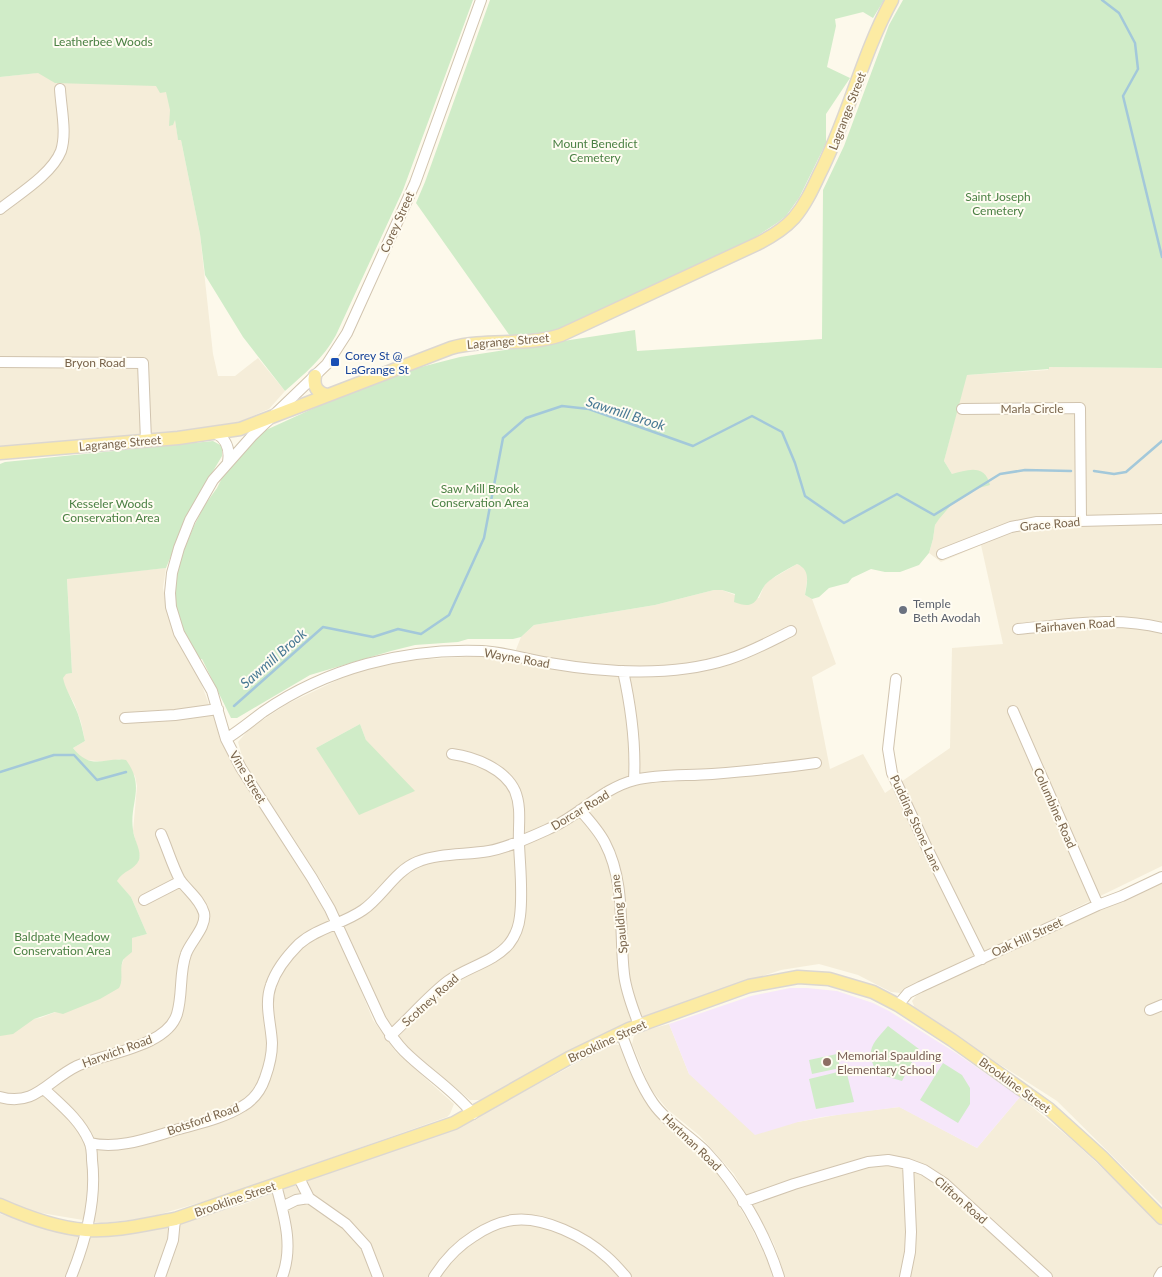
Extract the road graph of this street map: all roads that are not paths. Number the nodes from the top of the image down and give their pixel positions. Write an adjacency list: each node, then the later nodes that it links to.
1 (481, 0): 6 (street, Corey Street)
2 (892, 0): 7 (main road, Lagrange Street)
3 (60, 89): 4 (street)
4 (0, 209)
5 (0, 362): 11 (street, Bryon Road)
6 (315, 376): 7 (main road); 9 (street, Corey Street)
7 (327, 396): 9 (main road, Lagrange Street)
8 (962, 408): 15 (street, Marla Circle)
9 (271, 418): 10 (main road, Lagrange Street); 13 (street, Vine Street)
10 (215, 433): 11 (main road, Lagrange Street); 13 (street)
11 (146, 441): 12 (main road, Lagrange Street)
12 (0, 453)
13 (228, 462): 22 (street, Vine Street)
14 (1162, 519): 15 (street, Grace Road)
15 (1081, 521): 16 (street, Grace Road)
16 (942, 554)
17 (1162, 628): 18 (street, Fairhaven Road)
18 (1018, 629)
19 (791, 631): 20 (street, Wayne Road)
20 (623, 671): 25 (street, Wayne Road); 28 (street)
21 (896, 679): 37 (street, Pudding Stone Lane)
22 (218, 709): 24 (street); 25 (street, Vine Street)
23 (1013, 711): 35 (street, Columbine Road)
24 (125, 718)
25 (226, 740): 36 (street, Vine Street)
26 (452, 754): 31 (street, Scotney Road)
27 (816, 763): 28 (street, Dorcar Road)
28 (634, 780): 29 (street, Dorcar Road)
29 (580, 810): 31 (street, Dorcar Road); 41 (street, Spaulding Lane)
30 (161, 834): 33 (street, Harwich Road)
31 (518, 841): 36 (street, Dorcar Road); 43 (street, Scotney Road)
32 (1162, 877): 35 (street, Oak Hill Street)
33 (181, 880): 34 (street); 44 (street, Harwich Road)
34 (144, 900)
35 (1098, 905): 37 (street, Oak Hill Street)
36 (338, 924): 43 (street, Vine Street); 47 (street, Botsford Road)
37 (982, 959): 38 (street, Oak Hill Street)
38 (898, 1005): 41 (main road, Brookline Street); 55 (main road, Brookline Street)
39 (1162, 1005): 40 (street)
40 (1150, 1010)
41 (639, 1025): 42 (main road, Brookline Street)
42 (621, 1033): 46 (main road, Brookline Street); 52 (street, Hartman Road)
43 (390, 1036): 46 (street, Vine Street)
44 (44, 1089): 45 (street, Harwich Road); 47 (street)
45 (0, 1097)
46 (472, 1114): 49 (main road, Brookline Street)
47 (90, 1143): 57 (street)
48 (908, 1164): 52 (street, Clifton Road); 66 (street); 67 (street, Clifton Road)
49 (298, 1176): 50 (main road, Brookline Street); 51 (street)
50 (276, 1185): 54 (street); 56 (main road, Brookline Street)
51 (309, 1198): 54 (street); 62 (street)
52 (743, 1202): 65 (street, Hartman Road)
53 (0, 1205): 57 (main road, Brookline Street)
54 (282, 1207): 61 (street)
55 (1162, 1218)
56 (175, 1219): 57 (main road, Brookline Street); 60 (street)
57 (87, 1230): 59 (street)
58 (1162, 1272): 68 (street)
59 (71, 1277)
60 (160, 1277)
61 (282, 1277)
62 (378, 1277)
63 (434, 1277): 64 (street)
64 (626, 1277)
65 (779, 1277)
66 (905, 1277)
67 (1047, 1277)
68 (1158, 1277)

